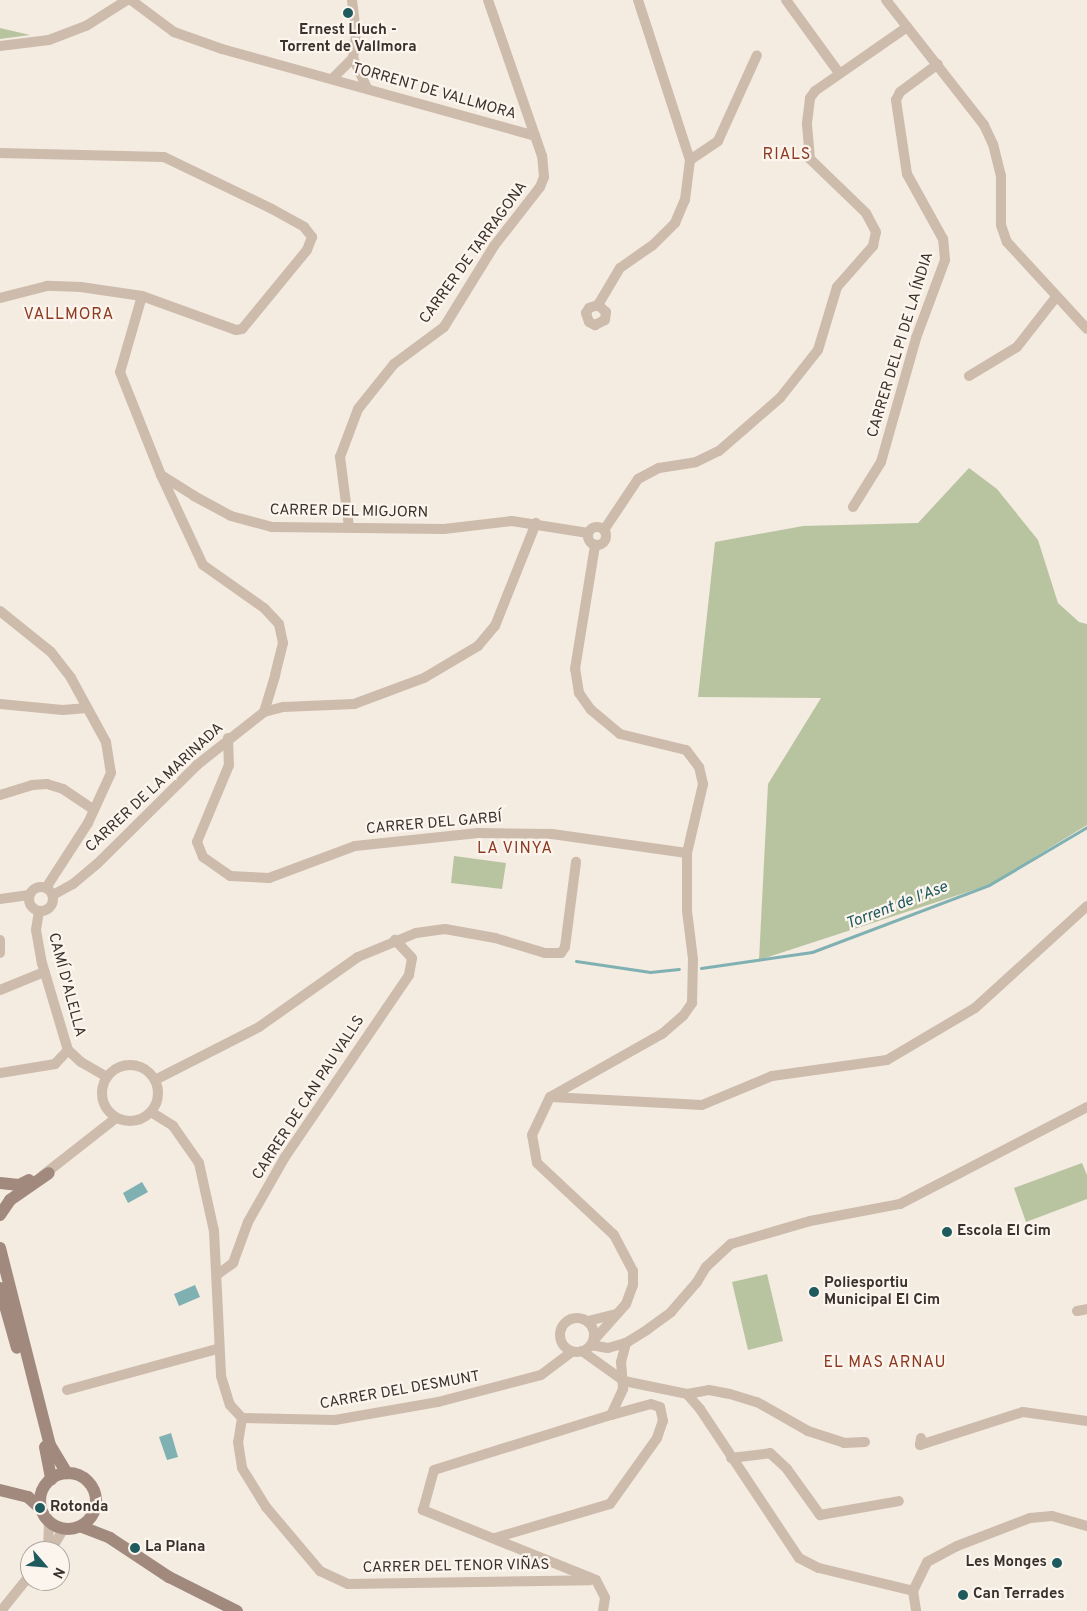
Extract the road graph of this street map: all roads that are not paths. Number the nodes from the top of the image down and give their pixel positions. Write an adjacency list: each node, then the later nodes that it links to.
1 (127, 0): 9 (street)
2 (131, 0): 14 (street, TORRENT DE VALLMORA)
3 (352, 0): 11 (street)
4 (488, 0): 16 (street, CARRER DE TARRAGONA)
5 (638, 0): 18 (street)
6 (786, 0): 13 (street)
7 (886, 0): 8 (street)
8 (907, 27): 12 (street); 13 (street)
9 (0, 46)
10 (757, 55): 18 (street)
11 (353, 58): 14 (street); 15 (street)
12 (938, 64): 20 (street); 26 (street, CARRER DEL PI DE LA ÍNDIA)
13 (840, 73): 29 (street)
14 (332, 79): 15 (street, TORRENT DE VALLMORA)
15 (367, 88): 16 (street, TORRENT DE VALLMORA)
16 (535, 136): 28 (street, CARRER DE TARRAGONA)
17 (0, 153): 19 (street)
18 (690, 160): 22 (street)
19 (142, 296): 21 (street); 25 (street)
20 (1056, 297): 23 (street); 24 (street)
21 (0, 298)
22 (598, 305)
23 (1087, 329)
24 (969, 376)
25 (162, 474): 28 (street, CARRER DEL MIGJORN); 35 (street)
26 (853, 507)
27 (536, 523): 28 (street, CARRER DEL MIGJORN); 30 (street, CARRER DEL MIGJORN); 35 (street)
28 (349, 527)
29 (604, 530): 30 (street); 31 (street)
30 (588, 533): 31 (street)
31 (595, 545): 39 (street)
32 (0, 612): 34 (street)
33 (0, 704): 34 (street)
34 (87, 708): 38 (street)
35 (264, 712): 36 (street, CARRER DE LA MARINADA)
36 (228, 738): 39 (street, CARRER DEL GARBÍ); 41 (street, CARRER DE LA MARINADA)
37 (0, 795): 38 (street)
38 (94, 810): 41 (street)
39 (687, 853): 55 (street)
40 (576, 862): 47 (street)
41 (49, 891): 42 (street); 45 (street)
42 (29, 895): 43 (street); 45 (street)
43 (0, 899)
44 (1087, 906): 55 (street)
45 (39, 911): 49 (street, CAMÍ D'ALELLA)
46 (0, 940): 48 (street)
47 (396, 940): 54 (street); 65 (street, CARRER DE CAN PAU VALLS)
48 (0, 953)
49 (44, 972): 50 (street); 51 (street, CAMÍ D'ALELLA)
50 (0, 990)
51 (68, 1050): 52 (street); 53 (street, CAMÍ D'ALELLA)
52 (0, 1073)
53 (107, 1077): 54 (street); 58 (street)
54 (155, 1080): 57 (street)
55 (550, 1097): 67 (street)
56 (1087, 1107): 71 (street)
57 (152, 1112): 58 (street); 65 (street)
58 (116, 1118): 59 (street)
59 (48, 1173): 60 (street); 62 (street)
60 (29, 1180): 61 (street)
61 (2, 1185)
62 (5, 1202): 63 (street)
63 (0, 1215)
64 (0, 1248): 86 (street)
65 (218, 1274): 74 (street)
66 (0, 1288): 87 (street)
67 (617, 1314): 68 (street); 69 (street)
68 (588, 1321): 70 (street); 72 (street)
69 (607, 1327): 70 (street); 73 (street)
70 (593, 1342): 73 (street); 75 (street)
71 (626, 1343): 73 (street); 77 (street)
72 (562, 1344): 75 (street); 76 (street)
73 (613, 1346)
74 (217, 1349): 78 (street); 81 (street)
75 (577, 1352): 76 (street); 77 (street)
76 (556, 1364): 81 (street, CARRER DEL DESMUNT)
77 (624, 1381): 79 (street); 80 (street)
78 (67, 1390)
79 (687, 1394): 84 (street); 85 (street)
80 (611, 1415): 98 (street); 98 (street)
81 (242, 1418): 101 (street, CARRER DEL TENOR VIÑAS)
82 (1087, 1420): 83 (street)
83 (921, 1438)
84 (865, 1442)
85 (731, 1458): 90 (street); 103 (street)
86 (66, 1473): 87 (street); 92 (street)
87 (47, 1483): 89 (street); 91 (street)
88 (0, 1490): 89 (street)
89 (28, 1497): 91 (street)
90 (899, 1501)
91 (40, 1508): 93 (street)
92 (93, 1515): 94 (street); 97 (street)
93 (49, 1523): 96 (street); 99 (street)
94 (82, 1526): 96 (street); 97 (street)
95 (1087, 1526): 103 (street)
96 (64, 1530): 100 (street)
97 (110, 1538): 105 (street)
98 (495, 1538): 101 (street)
99 (49, 1541)
100 (56, 1541)
101 (596, 1580): 106 (street)
102 (20, 1588): 104 (street)
103 (913, 1591): 107 (street)
104 (1, 1611)
105 (237, 1611)
106 (603, 1611)
107 (916, 1611)

